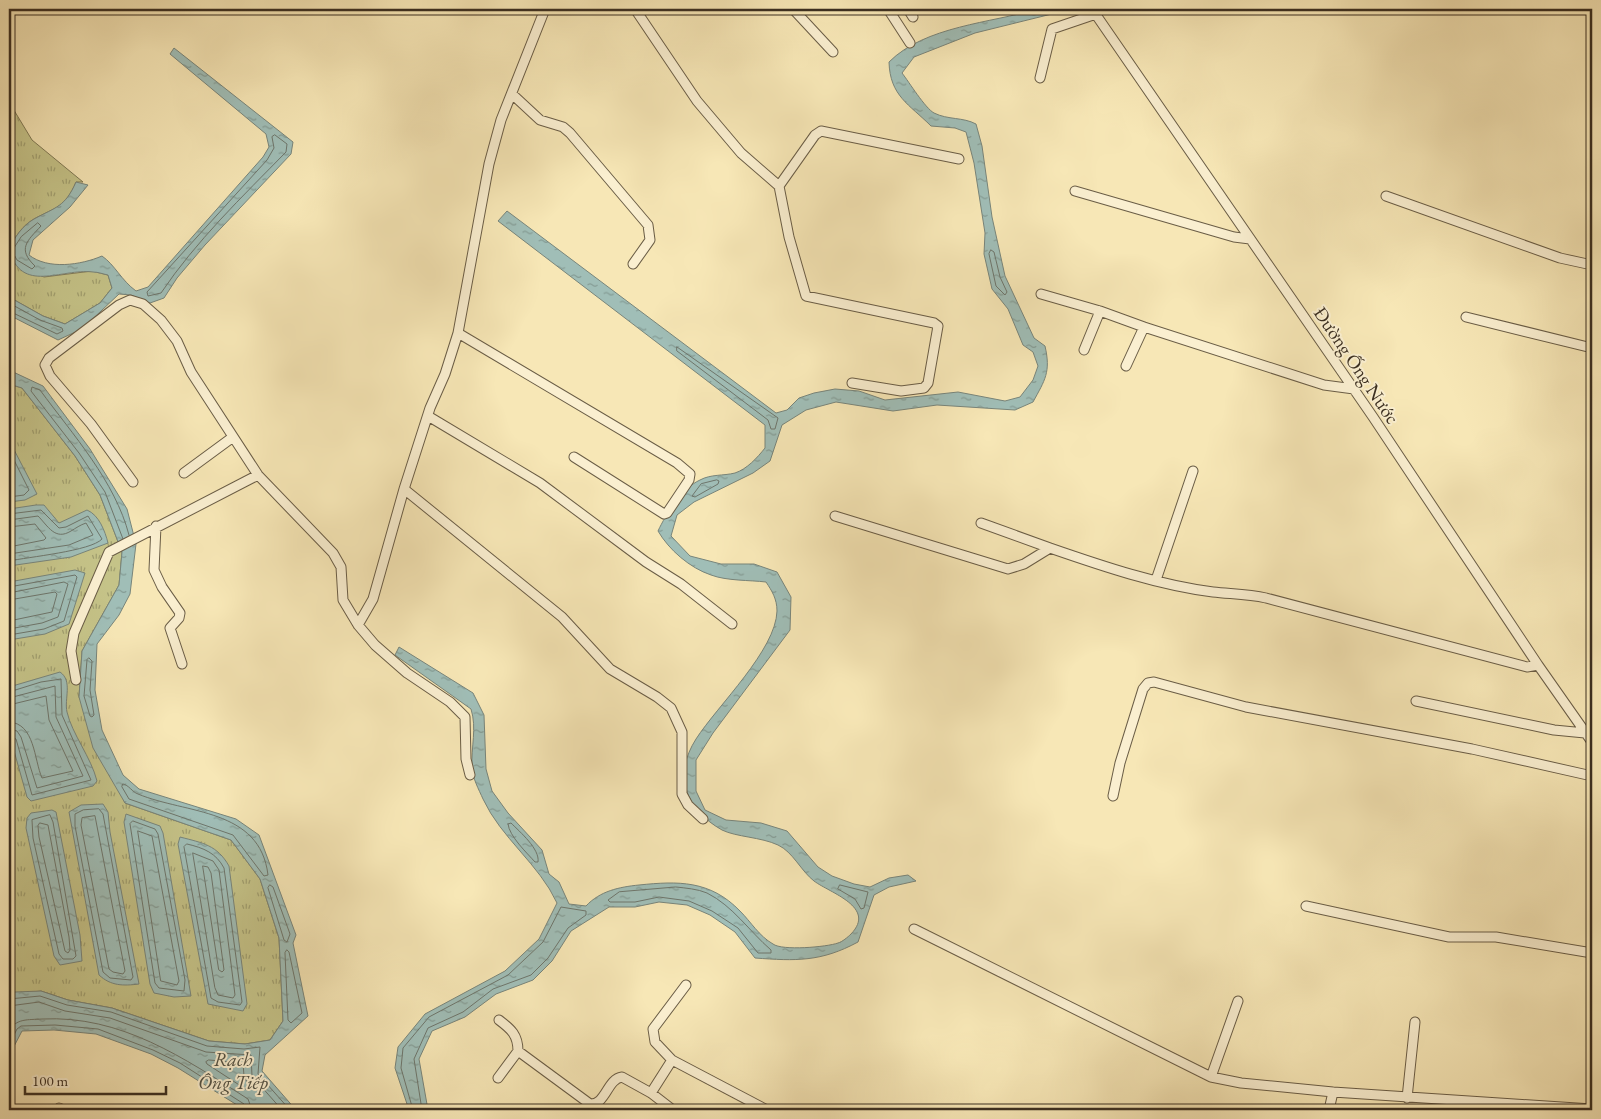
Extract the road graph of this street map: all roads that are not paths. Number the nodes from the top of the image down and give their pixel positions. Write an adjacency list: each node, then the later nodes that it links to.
1 (545, 9): 11 (street)
2 (635, 9): 13 (street)
3 (793, 9): 9 (street)
4 (888, 9): 8 (street)
5 (908, 9): 7 (street)
6 (1094, 12): 10 (street); 16 (street, Đường Ống Nước)
7 (913, 17)
8 (910, 43)
9 (833, 52)
10 (1040, 78)
11 (512, 94): 17 (street); 23 (street)
12 (960, 159): 13 (street)
13 (778, 186): 27 (street)
14 (1075, 192): 16 (street)
15 (1386, 196): 18 (street)
16 (1250, 239): 28 (street, Đường Ống Nước)
17 (633, 264)
18 (1592, 265)
19 (1041, 294): 20 (street)
20 (1100, 311): 22 (street); 25 (street)
21 (1466, 317): 24 (street)
22 (1144, 327): 26 (street); 28 (street)
23 (458, 333): 29 (street); 31 (street)
24 (1592, 348)
25 (1084, 350)
26 (1126, 366)
27 (852, 383)
28 (1354, 389): 45 (street, Đường Ống Nước)
29 (428, 416): 36 (street); 42 (street)
30 (233, 437): 33 (street); 34 (street); 35 (street)
31 (574, 457)
32 (1193, 471): 41 (street)
33 (184, 473)
34 (258, 475): 39 (street); 43 (street)
35 (133, 482)
36 (404, 489): 43 (street); 53 (street)
37 (835, 516): 40 (street)
38 (981, 523): 40 (street)
39 (156, 526): 44 (street); 46 (street)
40 (1050, 548): 41 (street)
41 (1156, 580): 45 (street)
42 (732, 624)
43 (358, 625): 50 (street)
44 (182, 664)
45 (1538, 665): 48 (street, Đường Ống Nước)
46 (76, 680)
47 (1416, 701): 48 (street)
48 (1586, 733): 49 (street, Đường Ống Nước)
49 (1592, 742)
50 (470, 775)
51 (1592, 776): 52 (street)
52 (1113, 796)
53 (704, 819)
54 (1306, 906): 56 (street)
55 (914, 929): 63 (street)
56 (1592, 953)
57 (686, 985): 62 (street)
58 (1238, 1001): 63 (street)
59 (499, 1020): 61 (street)
60 (1415, 1022): 67 (street)
61 (518, 1051): 64 (street); 66 (street)
62 (672, 1060): 66 (street); 70 (street)
63 (1211, 1077): 65 (street)
64 (498, 1078)
65 (1333, 1092): 67 (street); 71 (street)
66 (652, 1093): 69 (street)
67 (1407, 1098): 68 (street)
68 (1592, 1109)
69 (673, 1110)
70 (767, 1110)
71 (1329, 1110)

